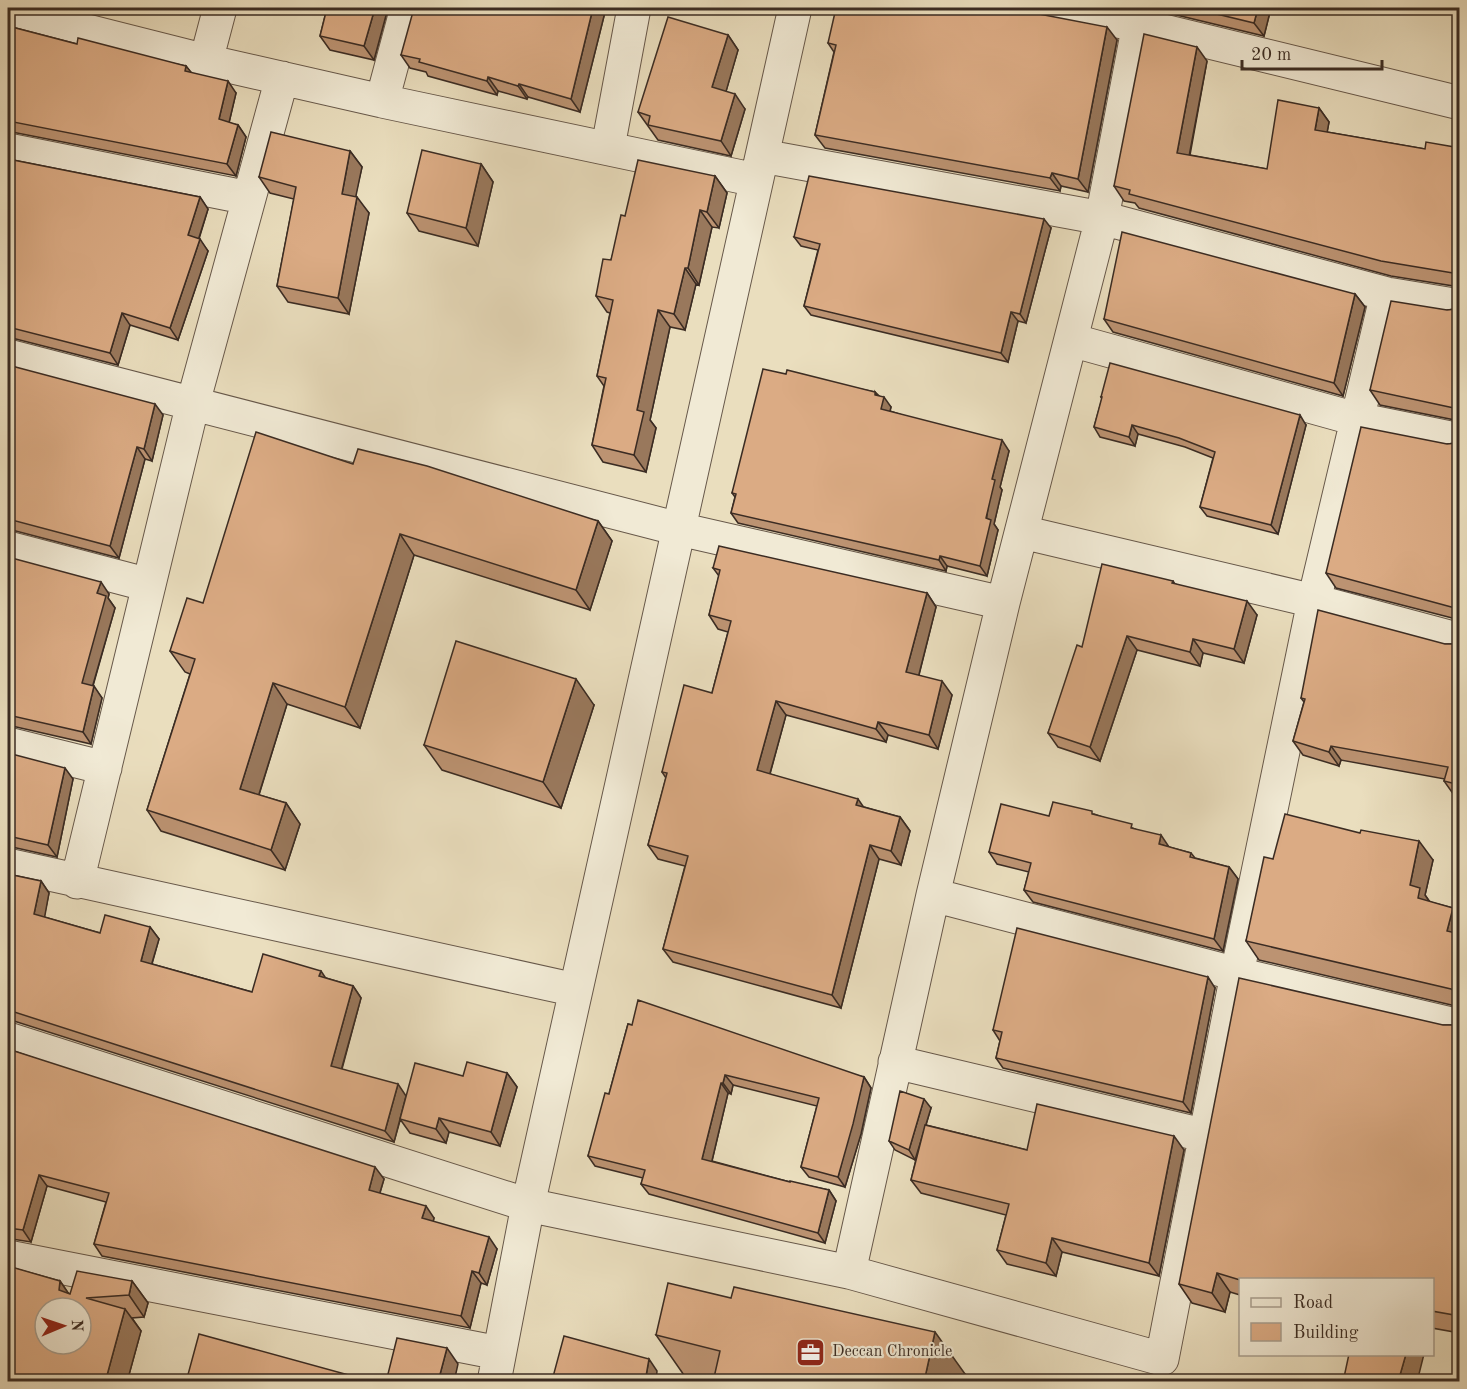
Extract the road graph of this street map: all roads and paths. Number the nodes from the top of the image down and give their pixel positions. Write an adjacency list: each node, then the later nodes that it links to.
1 (220, 8): 8 (street)
2 (407, 8): 10 (street)
3 (634, 8): 12 (street)
4 (795, 8): 14 (street)
5 (1047, 8): 6 (street)
6 (1141, 16): 11 (street); 16 (street)
7 (15, 17): 8 (street)
8 (206, 61): 9 (street)
9 (282, 78): 10 (street); 15 (street)
10 (382, 101): 12 (street)
11 (1460, 103)
12 (608, 147): 14 (street)
13 (8, 150): 15 (street)
14 (759, 168): 16 (street); 24 (street)
15 (249, 198): 21 (street)
16 (1102, 218): 17 (street); 19 (street)
17 (1387, 294): 18 (street); 22 (street)
18 (1460, 306)
19 (1071, 340): 22 (street); 25 (street)
20 (8, 356): 21 (street)
21 (193, 403): 24 (street); 27 (street)
22 (1356, 420): 23 (street); 28 (street)
23 (1460, 440)
24 (678, 529): 29 (street); 37 (street)
25 (1022, 532): 28 (street); 29 (street)
26 (8, 548): 27 (street)
27 (149, 585): 32 (street)
28 (1314, 601): 30 (street); 36 (street)
29 (1003, 603): 35 (street)
30 (1460, 640)
31 (8, 744): 32 (street)
32 (105, 768): 34 (street)
33 (8, 865): 34 (street)
34 (78, 882): 37 (street)
35 (933, 895): 36 (street); 40 (street)
36 (1238, 974): 38 (street); 41 (street)
37 (576, 990): 42 (street)
38 (1460, 1026)
39 (8, 1040): 42 (street)
40 (896, 1062): 41 (street); 44 (street)
41 (1207, 1136): 44 (street)
42 (528, 1205): 44 (street); 45 (street)
43 (8, 1257): 45 (street)
44 (849, 1272)
45 (496, 1367)

